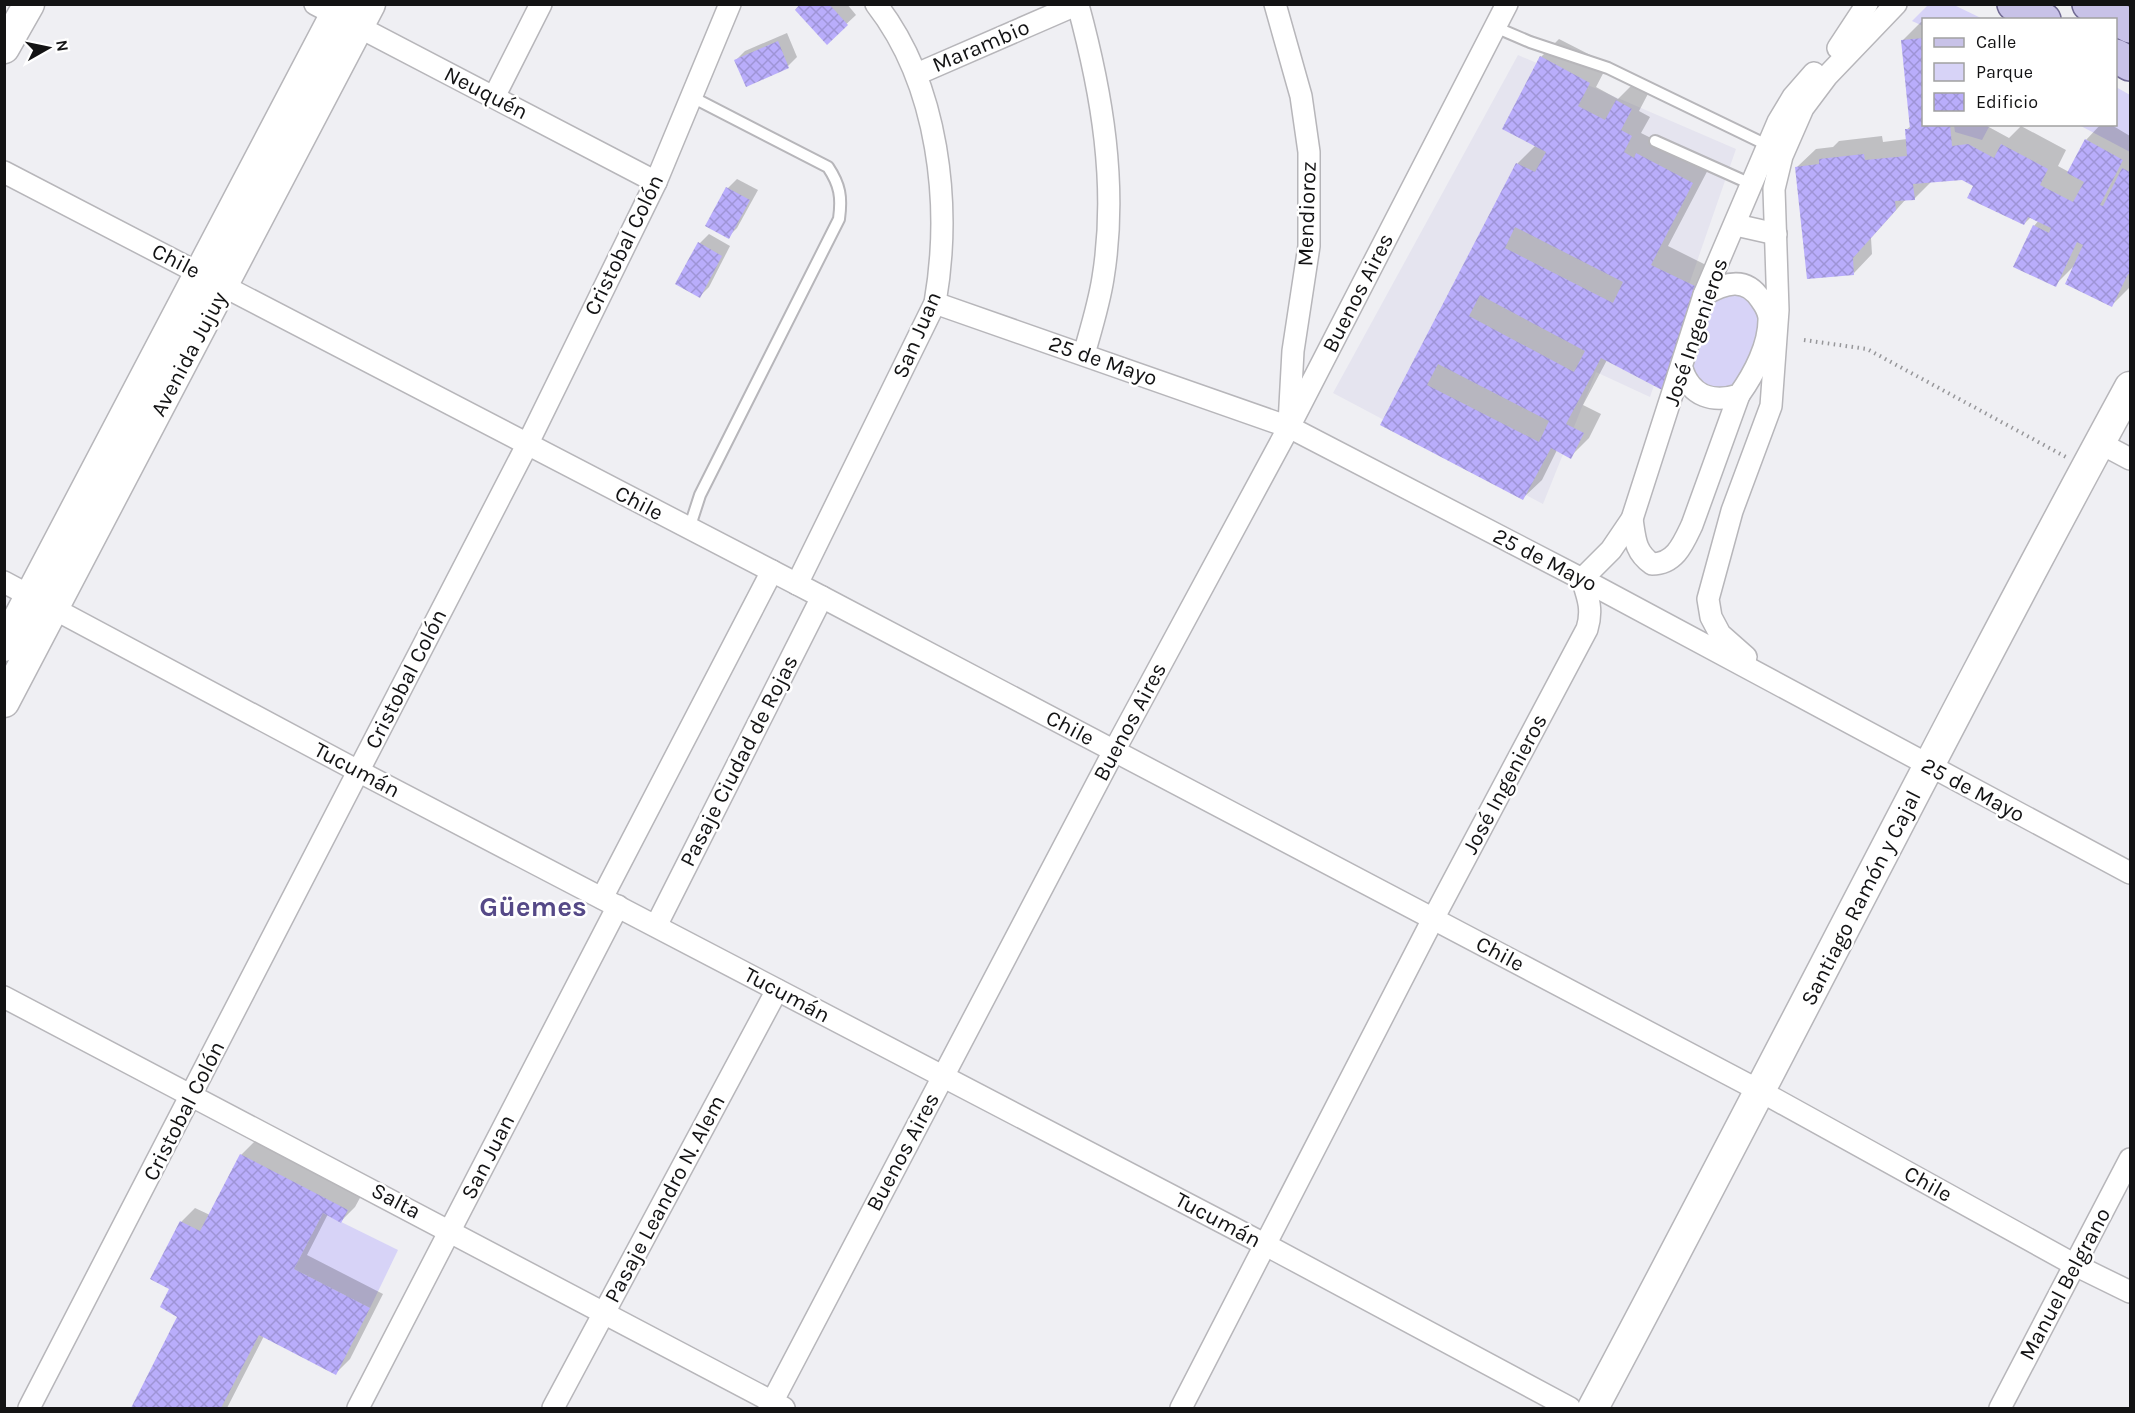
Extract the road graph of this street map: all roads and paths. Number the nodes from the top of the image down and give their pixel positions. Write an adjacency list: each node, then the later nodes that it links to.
1 (29, 4): 18 (street)
2 (541, 4): 20 (street)
3 (730, 4): 21 (street, Cristobal Colón)
4 (876, 4): 19 (street, San Juan)
5 (1275, 4): 39 (street, Mendioroz)
6 (1506, 4): 17 (street, Buenos Aires)
7 (1867, 4): 23 (street)
8 (1896, 4): 23 (street, José Ingenieros)
9 (2014, 4): 13 (main road)
10 (1078, 5): 19 (street, Marambio); 35 (street)
11 (2097, 6): 15 (main road)
12 (344, 11): 20 (street, Neuquén); 30 (street, Avenida Jujuy)
13 (2040, 18)
14 (2117, 18): 16 (main road)
15 (2117, 18)
16 (2130, 26)
17 (1495, 27): 23 (lane); 39 (street, Buenos Aires)
18 (4, 48)
19 (917, 74): 32 (street, San Juan)
20 (494, 97): 25 (street, Neuquén)
21 (692, 97): 25 (street, Cristobal Colón); 44 (lane)
22 (1655, 141): 26 (lane)
23 (1774, 150): 26 (street, José Ingenieros); 27 (street)
24 (4, 172): 30 (street, Chile)
25 (656, 182): 40 (street, Cristobal Colón)
26 (1751, 184): 27 (street); 28 (street, José Ingenieros)
27 (1774, 189): 29 (street)
28 (1736, 225): 29 (street); 31 (street, José Ingenieros)
29 (1776, 234): 33 (street)
30 (212, 279): 40 (street, Chile); 50 (street, Avenida Jujuy)
31 (1704, 295): 33 (street); 36 (street, José Ingenieros)
32 (935, 303): 35 (street, 25 de Mayo); 48 (street, San Juan)
33 (1773, 313): 38 (street); 52 (street)
34 (1803, 340): 41 (path)
35 (1084, 354): 39 (street, 25 de Mayo)
36 (1682, 369): 38 (street); 43 (street, José Ingenieros)
37 (2130, 387): 41 (street, Santiago Ramón y Cajal)
38 (1739, 395): 43 (street)
39 (1289, 427): 46 (street, 25 de Mayo); 54 (street, Buenos Aires)
40 (527, 445): 44 (street, Chile); 56 (street, Cristobal Colón)
41 (2094, 455): 42 (street); 55 (street, Santiago Ramón y Cajal)
42 (2130, 459)
43 (1632, 519): 46 (street, José Ingenieros)
44 (689, 528): 45 (street, Chile)
45 (772, 571): 48 (street, Chile); 58 (street, San Juan)
46 (1582, 579): 52 (street, 25 de Mayo); 59 (street, José Ingenieros)
47 (4, 582): 50 (street, Tucumán)
48 (797, 584): 49 (street, Chile)
49 (822, 597): 54 (street, Chile); 60 (street, Pasaje Ciudad de Rojas)
50 (43, 602): 51 (street, Avenida Jujuy); 53 (street, Avenida Jujuy); 56 (street, Tucumán)
51 (4, 646)
52 (1773, 681): 55 (street, 25 de Mayo)
53 (4, 702)
54 (1114, 751): 59 (street, Chile); 63 (street, Buenos Aires)
55 (1928, 767): 57 (street, 25 de Mayo); 64 (street, Santiago Ramón y Cajal)
56 (358, 771): 58 (street, Tucumán); 65 (street, Cristobal Colón)
57 (2130, 873)
58 (610, 902): 60 (street, Tucumán); 67 (street, San Juan)
59 (1433, 920): 64 (street, Chile); 68 (street, José Ingenieros)
60 (656, 926): 61 (street, Tucumán)
61 (777, 990): 63 (street, Tucumán); 71 (street, Pasaje Leandro N. Alem)
62 (4, 997): 65 (street, Salta)
63 (942, 1076): 68 (street, Tucumán); 72 (street, Buenos Aires)
64 (1762, 1092): 69 (street, Chile); 78 (street, Santiago Ramón y Cajal)
65 (192, 1095): 67 (street, Salta); 73 (street, Cristobal Colón)
66 (2130, 1160): 69 (street, Manuel Belgrano)
67 (451, 1230): 71 (street, Salta); 74 (street, San Juan)
68 (1264, 1244): 76 (street, José Ingenieros); 77 (street, Tucumán)
69 (2075, 1265): 70 (street, Chile); 79 (street, Manuel Belgrano)
70 (2130, 1292)
71 (604, 1312): 72 (street, Salta); 75 (street, Pasaje Leandro N. Alem)
72 (776, 1406)
73 (29, 1408)
74 (358, 1408)
75 (553, 1408)
76 (1181, 1408)
77 (1570, 1408)
78 (1593, 1408)
79 (2000, 1408)

